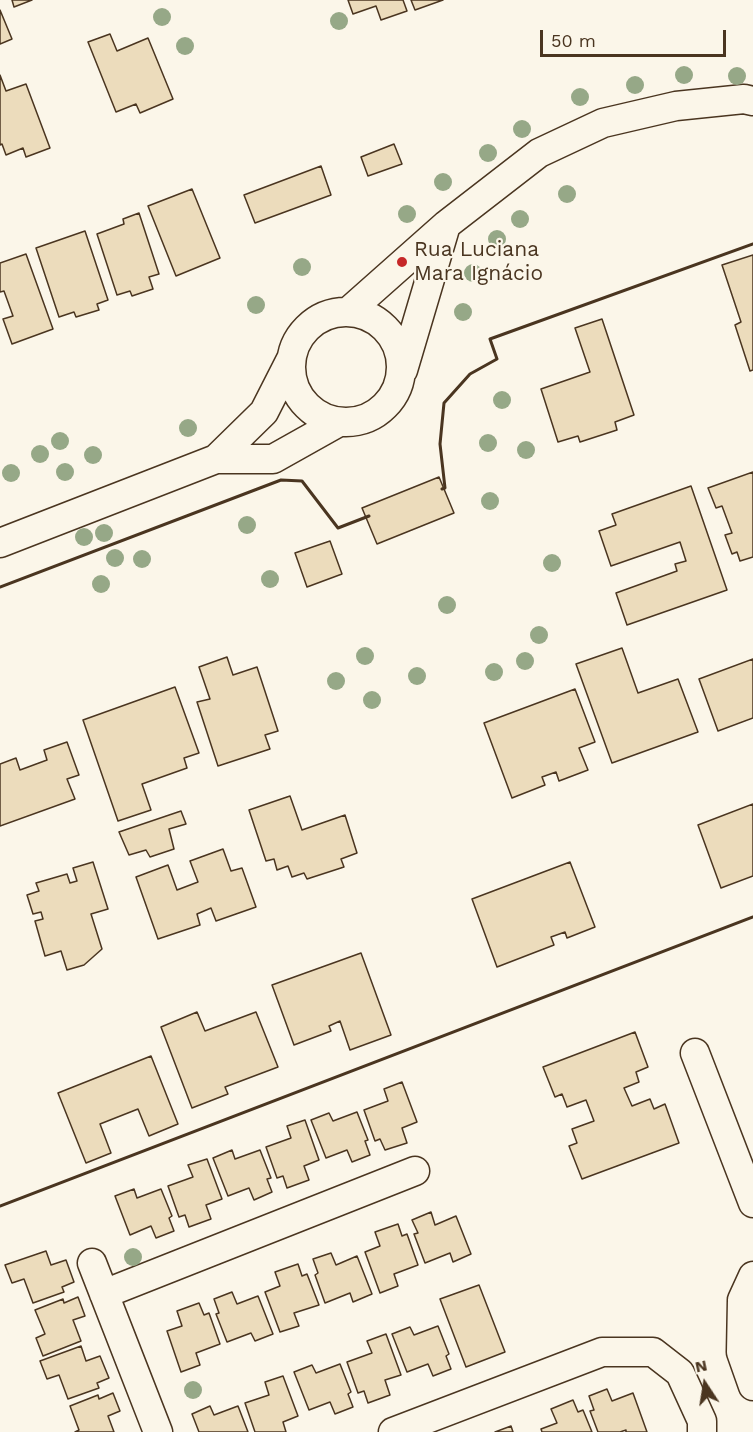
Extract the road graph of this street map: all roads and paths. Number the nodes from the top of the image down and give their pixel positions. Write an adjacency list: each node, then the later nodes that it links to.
1 (753, 101): 2 (street)
2 (446, 225): 3 (street); 5 (street)
3 (349, 311): 4 (street); 5 (street)
4 (293, 356): 6 (street); 7 (street)
5 (401, 375): 6 (street)
6 (339, 422): 7 (street)
7 (216, 459): 8 (street)
8 (0, 543)
9 (695, 1053): 11 (street)
10 (415, 1171): 14 (street)
11 (753, 1203)
12 (92, 1263): 14 (street)
13 (753, 1276): 15 (street)
14 (104, 1294): 16 (street)
15 (753, 1386)
16 (158, 1432)
17 (393, 1432): 18 (street)
18 (702, 1432)

